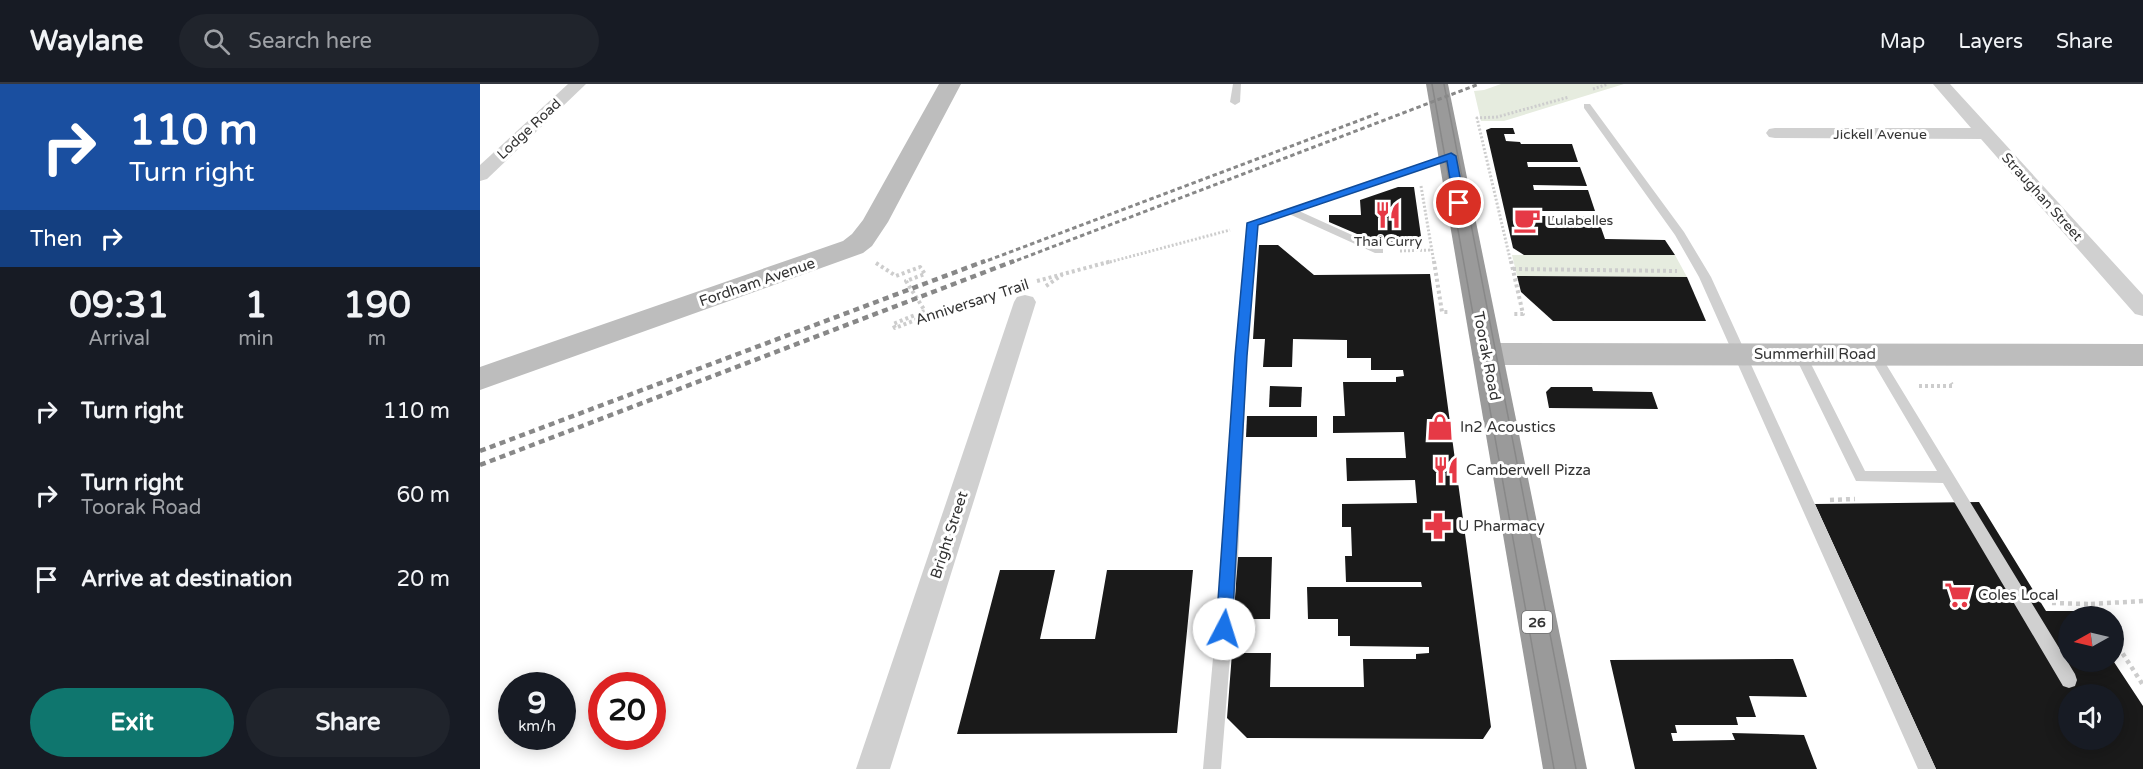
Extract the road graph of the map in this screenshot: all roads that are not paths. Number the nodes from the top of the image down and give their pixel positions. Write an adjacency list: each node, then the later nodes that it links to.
1 (578, 84): 11 (street, Lodge Road)
2 (950, 84): 21 (street, Fordham Avenue)
3 (1237, 84): 6 (lane)
4 (1437, 84): 10 (highway, Toorak Road / 26)
5 (1941, 84): 9 (street, Straughan Street)
6 (1235, 102)
7 (1587, 106): 17 (lane)
8 (1775, 133): 9 (street, Jickell Avenue)
9 (1985, 134): 15 (street, Straughan Street)
10 (1451, 156): 12 (lane); 16 (highway, Toorak Road / 26)
11 (480, 175)
12 (1290, 211): 13 (lane); 25 (lane)
13 (1378, 251)
14 (1019, 292): 24 (street, Bright Street)
15 (2143, 309)
16 (1487, 354): 17 (street, Summerhill Road); 26 (highway, Toorak Road / 26)
17 (1738, 354): 18 (street, Summerhill Road); 27 (lane)
18 (1800, 354): 19 (street, Summerhill Road); 22 (lane)
19 (1874, 354): 20 (street, Summerhill Road); 22 (lane)
20 (2143, 355)
21 (480, 379)
22 (1946, 477): 23 (lane)
23 (2069, 680)
24 (873, 769)
25 (1212, 769)
26 (1565, 769)
27 (1927, 769)

